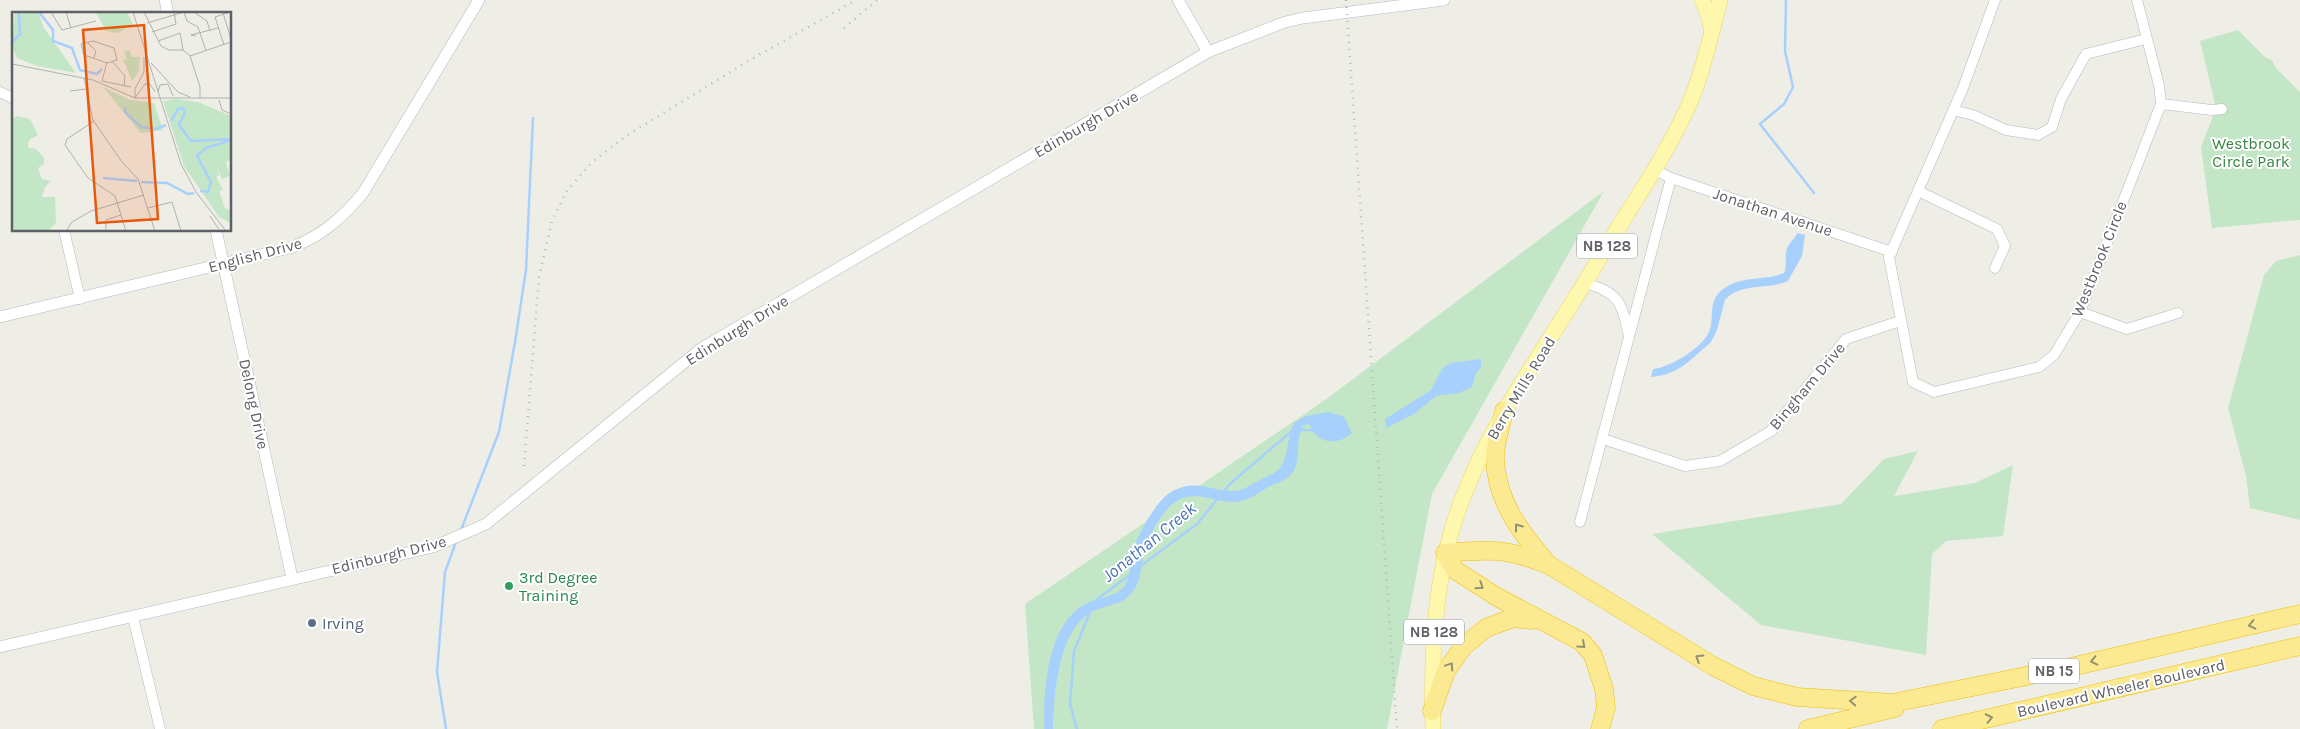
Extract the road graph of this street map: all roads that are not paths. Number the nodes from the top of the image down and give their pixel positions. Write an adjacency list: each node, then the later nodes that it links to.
1 (478, 0): 22 (street, English Drive)
2 (1178, 0): 10 (street)
3 (1444, 0): 10 (street, Edinburgh Drive)
4 (1702, 0): 8 (main road)
5 (1720, 0): 8 (main road, NB 128)
6 (1995, 0): 15 (street, Westbrook Circle)
7 (2137, 0): 9 (street, Westbrook Circle)
8 (1711, 33): 16 (main road, Berry Mills Road / NB 128)
9 (2146, 39): 13 (street, Westbrook Circle); 15 (street)
10 (1208, 52): 36 (street, Edinburgh Drive)
11 (0, 92): 12 (street)
12 (12, 98)
13 (2161, 104): 14 (street); 26 (street, Westbrook Circle)
14 (2222, 109)
15 (1953, 110): 18 (street, Westbrook Circle)
16 (1655, 170): 17 (street, Jonathan Avenue); 24 (main road, Berry Mills Road / NB 128)
17 (1671, 178): 21 (street, Jonathan Avenue); 30 (street)
18 (1918, 190): 21 (street, Westbrook Circle); 23 (street)
19 (64, 231): 25 (street)
20 (216, 231): 22 (street, Delong Drive)
21 (1892, 252): 29 (street, Westbrook Circle)
22 (224, 264): 25 (street, English Drive); 36 (street, Delong Drive)
23 (1995, 268)
24 (1585, 283): 30 (street); 31 (main road, Berry Mills Road / NB 128)
25 (80, 299): 28 (street, English Drive)
26 (2080, 312): 27 (street); 29 (street, Westbrook Circle)
27 (2178, 313)
28 (0, 317)
29 (1900, 321): 32 (street, Bingham Drive)
30 (1629, 340): 32 (street)
31 (1504, 411): 34 (main road, Berry Mills Road / NB 128); 35 (highway, one-way to 31)
32 (1603, 439): 33 (street)
33 (1580, 522)
34 (1445, 553): 35 (highway); 39 (highway, one-way to 39); 43 (main road, Berry Mills Road / NB 128)
35 (1549, 565): 42 (highway, one-way to 35)
36 (292, 578): 38 (street, Edinburgh Drive)
37 (2300, 614): 42 (highway, Boulevard Wheeler Boulevard / NB 15, one-way to 42)
38 (133, 617): 41 (street, Edinburgh Drive); 45 (street)
39 (1540, 622): 43 (highway, one-way to 39); 47 (highway, one-way to 47)
40 (2300, 646): 44 (highway, Boulevard Wheeler Boulevard / NB 15, one-way to 40)
41 (0, 648)
42 (2056, 670): 48 (highway, Boulevard Wheeler Boulevard / NB 15)
43 (1432, 711): 46 (main road, Berry Mills Road / NB 128)
44 (1956, 727): 49 (highway, Boulevard Wheeler Boulevard / NB 15)
45 (160, 729)
46 (1433, 729)
47 (1600, 729)
48 (1808, 729)
49 (1942, 729)

